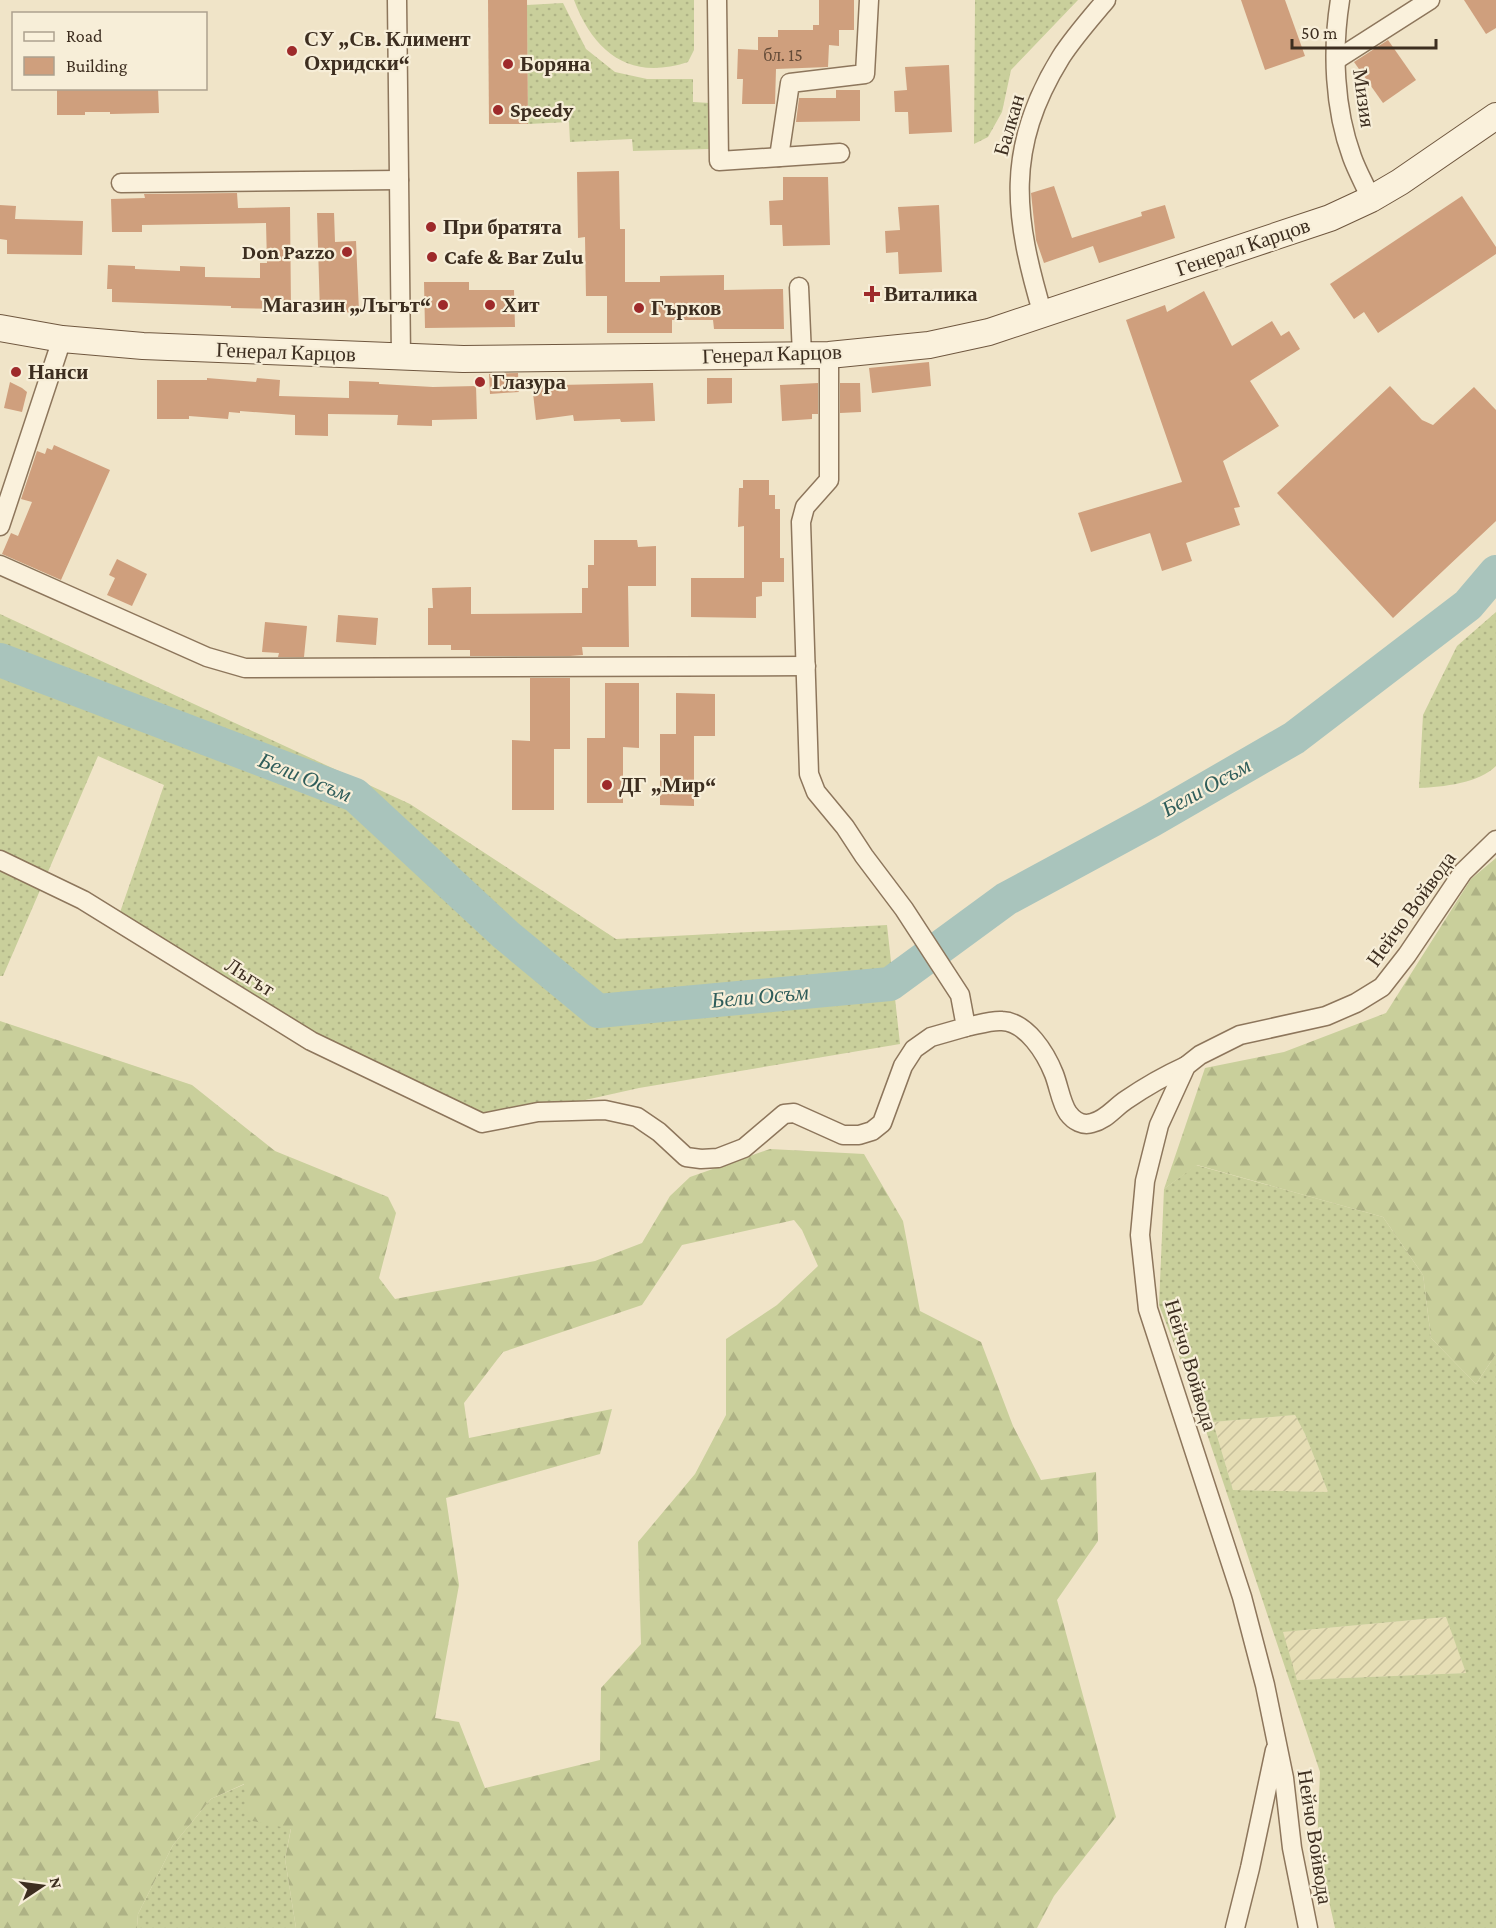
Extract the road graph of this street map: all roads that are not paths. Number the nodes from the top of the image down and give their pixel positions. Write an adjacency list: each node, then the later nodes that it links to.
1 (397, 0): 11 (street)
2 (717, 0): 10 (street)
3 (870, 0): 10 (street)
4 (1106, 0): 15 (street, Балкан)
5 (1340, 0): 7 (street, Мизия)
6 (1430, 0): 7 (street)
7 (1336, 60): 13 (street, Мизия)
8 (1496, 116): 13 (main road, Генерал Карцов)
9 (840, 153): 10 (street)
10 (779, 157)
11 (399, 180): 12 (street); 20 (street)
12 (121, 183)
13 (1371, 199): 15 (main road, Генерал Карцов)
14 (799, 287): 18 (street)
15 (1043, 315): 19 (main road, Генерал Карцов)
16 (0, 328): 17 (main road, Генерал Карцов)
17 (62, 339): 20 (main road, Генерал Карцов); 21 (street)
18 (802, 355): 19 (main road, Генерал Карцов); 20 (main road, Генерал Карцов)
19 (829, 355): 23 (street)
20 (401, 357)
21 (0, 526)
22 (0, 565): 23 (street)
23 (806, 666): 26 (street)
24 (1496, 840): 27 (street, Нейчо Войвода)
25 (0, 860): 26 (street, Лъгът)
26 (966, 1027): 27 (street)
27 (1186, 1066): 28 (street, Нейчо Войвода)
28 (1276, 1740): 29 (street); 30 (street, Нейчо Войвода)
29 (1234, 1928)
30 (1308, 1928)

